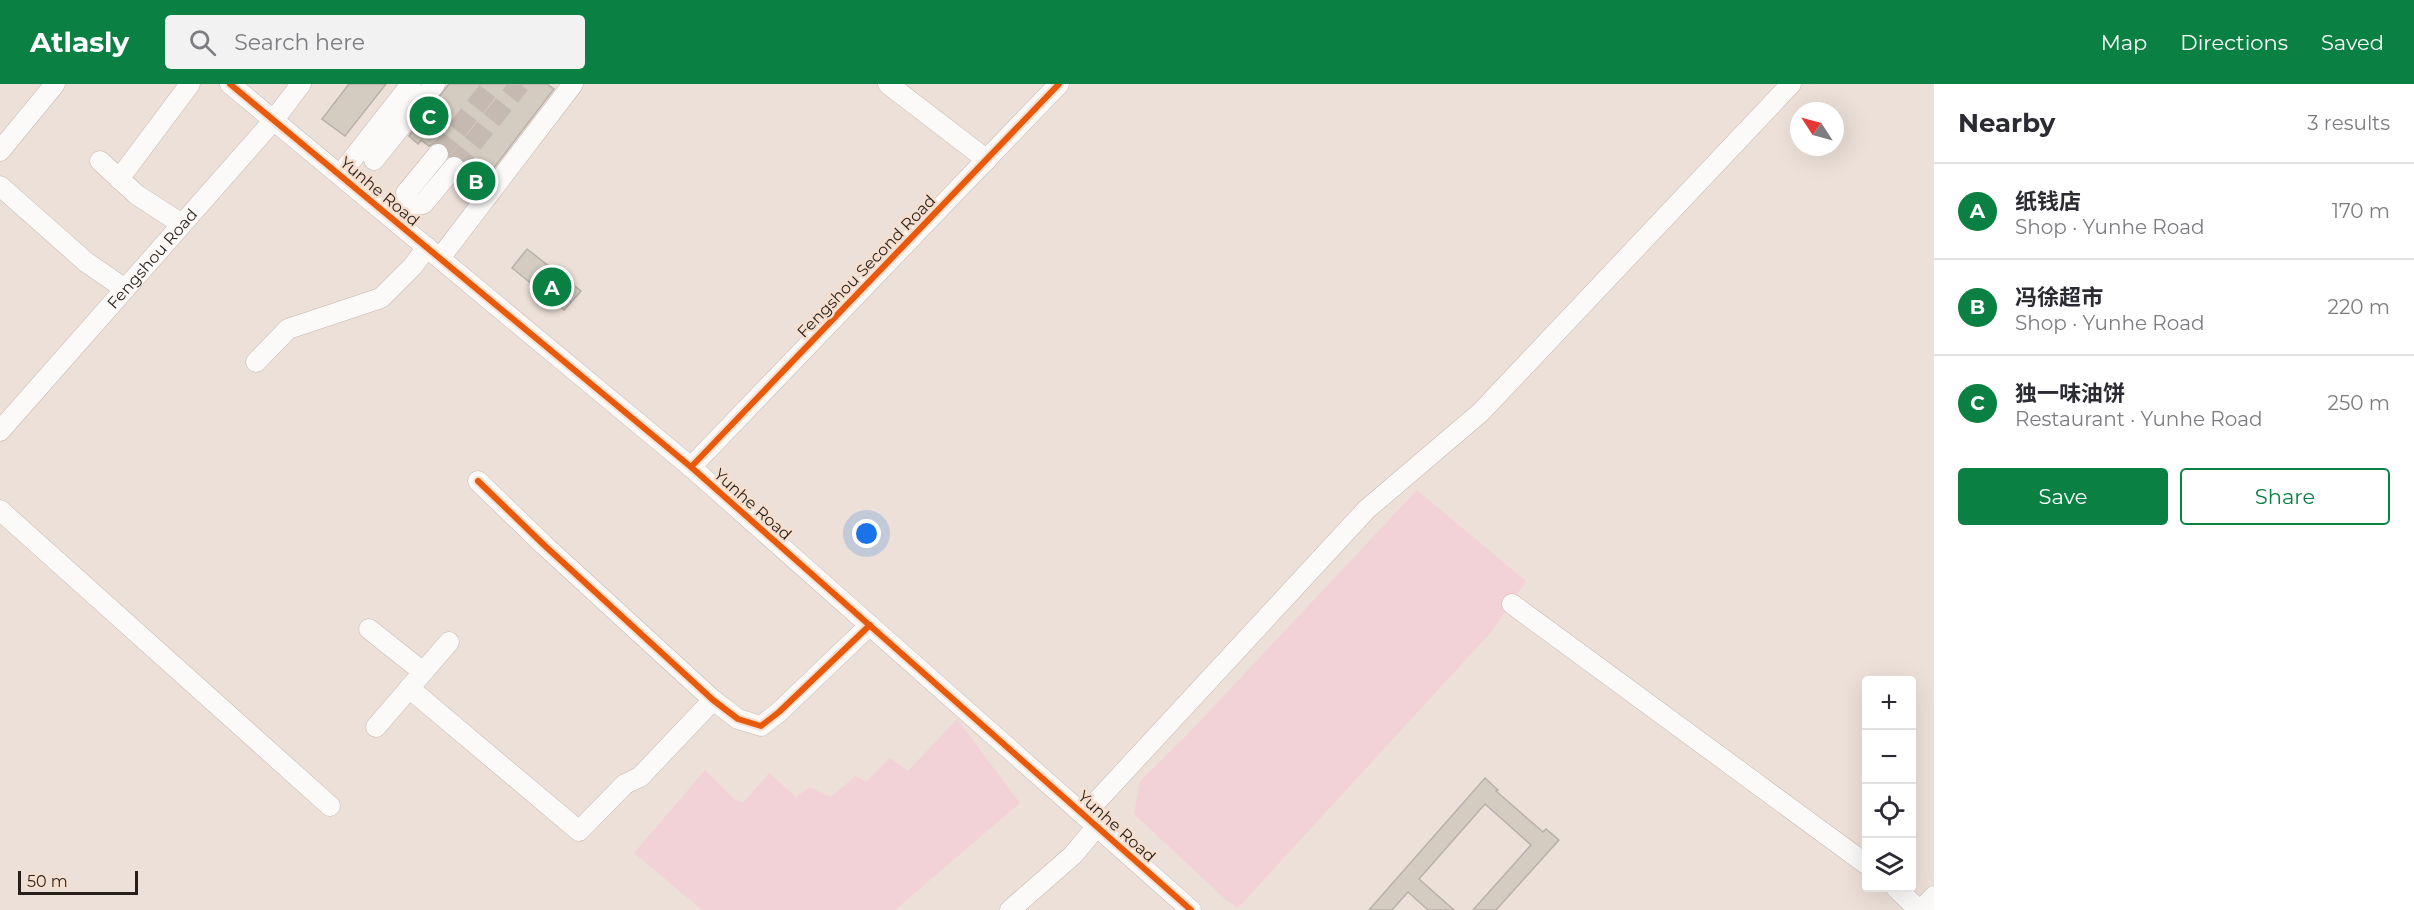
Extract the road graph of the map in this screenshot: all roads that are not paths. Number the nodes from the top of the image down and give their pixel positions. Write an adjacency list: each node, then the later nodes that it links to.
1 (55, 84): 12 (street)
2 (190, 84): 19 (street)
3 (230, 84): 11 (street, Yunhe Road)
4 (301, 84): 11 (street, Fengshou Road)
5 (411, 84): 18 (street)
6 (435, 84): 14 (street)
7 (573, 84): 22 (street)
8 (888, 84): 15 (street)
9 (1059, 84): 15 (street, Fengshou Second Road)
10 (1791, 84): 38 (street)
11 (273, 121): 18 (street, Yunhe Road); 21 (street, Fengshou Road)
12 (0, 151)
13 (438, 154): 17 (street)
14 (374, 160)
15 (987, 160): 26 (street, Fengshou Second Road)
16 (100, 161): 19 (street)
17 (454, 167)
18 (340, 175): 22 (street, Yunhe Road)
19 (119, 179): 21 (street)
20 (0, 186): 23 (street)
21 (182, 224): 23 (street, Fengshou Road)
22 (434, 253): 24 (street); 26 (street, Yunhe Road)
23 (125, 289): 25 (street, Fengshou Road)
24 (256, 362)
25 (0, 431)
26 (691, 467): 30 (street, Yunhe Road)
27 (478, 482): 35 (street)
28 (0, 510): 37 (street)
29 (1512, 604): 39 (street)
30 (870, 625): 35 (street); 38 (street, Yunhe Road)
31 (369, 629): 33 (street)
32 (449, 642): 33 (street)
33 (423, 672): 34 (street)
34 (409, 688): 35 (street); 36 (street)
35 (713, 700)
36 (376, 727)
37 (330, 806)
38 (1091, 821): 42 (street); 43 (street, Yunhe Road)
39 (1862, 861)
40 (1900, 892): 44 (street)
41 (1934, 896): 44 (street)
42 (1010, 910)
43 (1191, 910)
44 (1920, 910)

